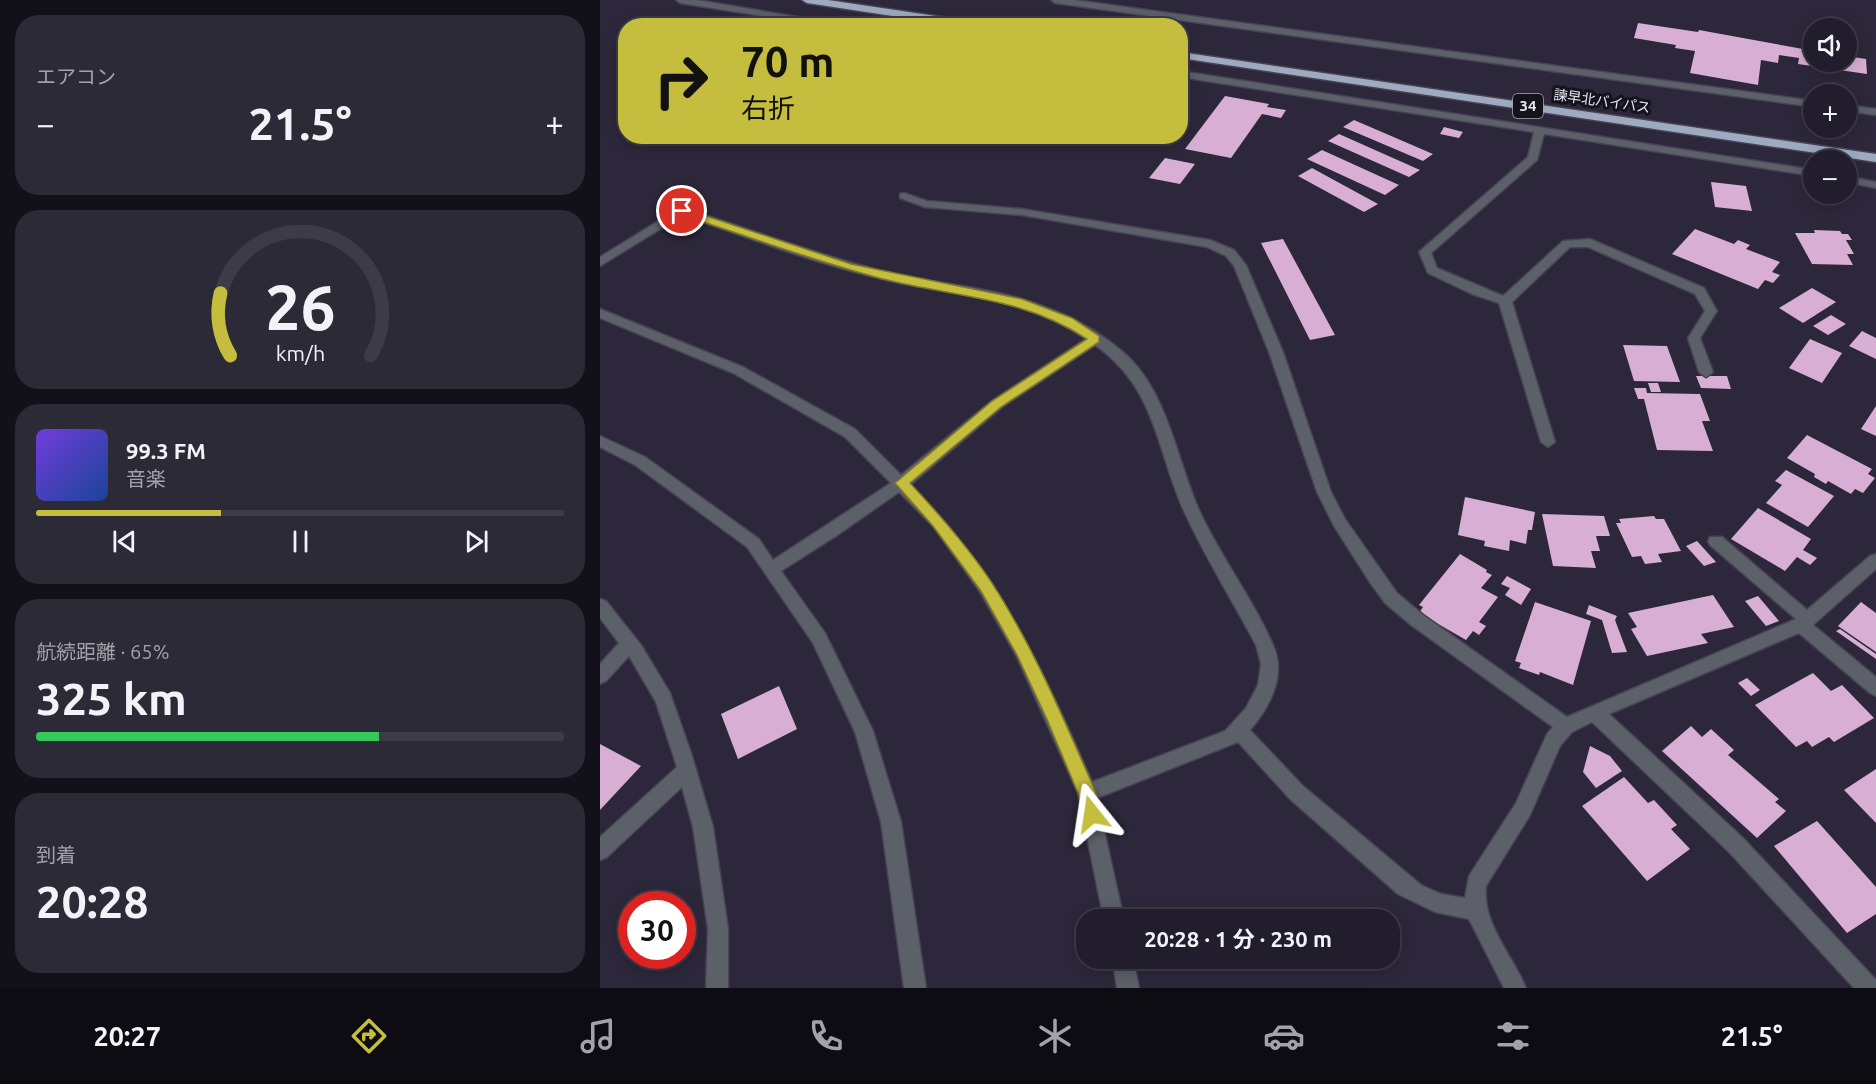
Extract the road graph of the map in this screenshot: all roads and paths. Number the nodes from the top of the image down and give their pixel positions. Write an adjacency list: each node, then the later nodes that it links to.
1 (680, 0): 4 (street)
2 (807, 0): 5 (highway)
3 (1055, 0): 6 (street)
4 (796, 18)
5 (929, 18)
6 (1186, 18)
7 (1188, 18): 10 (street)
8 (1188, 56): 14 (highway, 諫早北バイパス / 34)
9 (1188, 75): 13 (street)
10 (1803, 102)
11 (1857, 109): 12 (street)
12 (1876, 112)
13 (1540, 129): 15 (street); 20 (street)
14 (1876, 158)
15 (1803, 171)
16 (1857, 181): 17 (street)
17 (1876, 185)
18 (904, 196): 36 (street)
19 (600, 262): 22 (street)
20 (1505, 301): 23 (street); 25 (street)
21 (600, 313): 26 (street)
22 (1095, 339): 26 (street); 37 (street)
23 (1706, 372)
24 (600, 441): 29 (street)
25 (1548, 442)
26 (902, 483): 29 (street); 39 (street)
27 (1716, 541): 31 (street)
28 (1876, 560): 31 (street)
29 (771, 569): 45 (street)
30 (600, 606): 32 (street)
31 (1804, 622): 34 (street); 35 (street)
32 (630, 643): 33 (street); 38 (street)
33 (600, 676)
34 (1876, 688)
35 (1594, 712): 36 (street); 48 (street)
36 (1566, 726): 42 (street)
37 (1239, 729): 39 (street); 42 (street)
38 (687, 770): 40 (street); 44 (street)
39 (1087, 793): 41 (street)
40 (600, 850)
41 (1112, 909)
42 (1475, 909): 47 (street)
43 (1124, 969): 46 (street)
44 (717, 988)
45 (915, 988)
46 (1128, 988)
47 (1515, 988)
48 (1868, 988)

